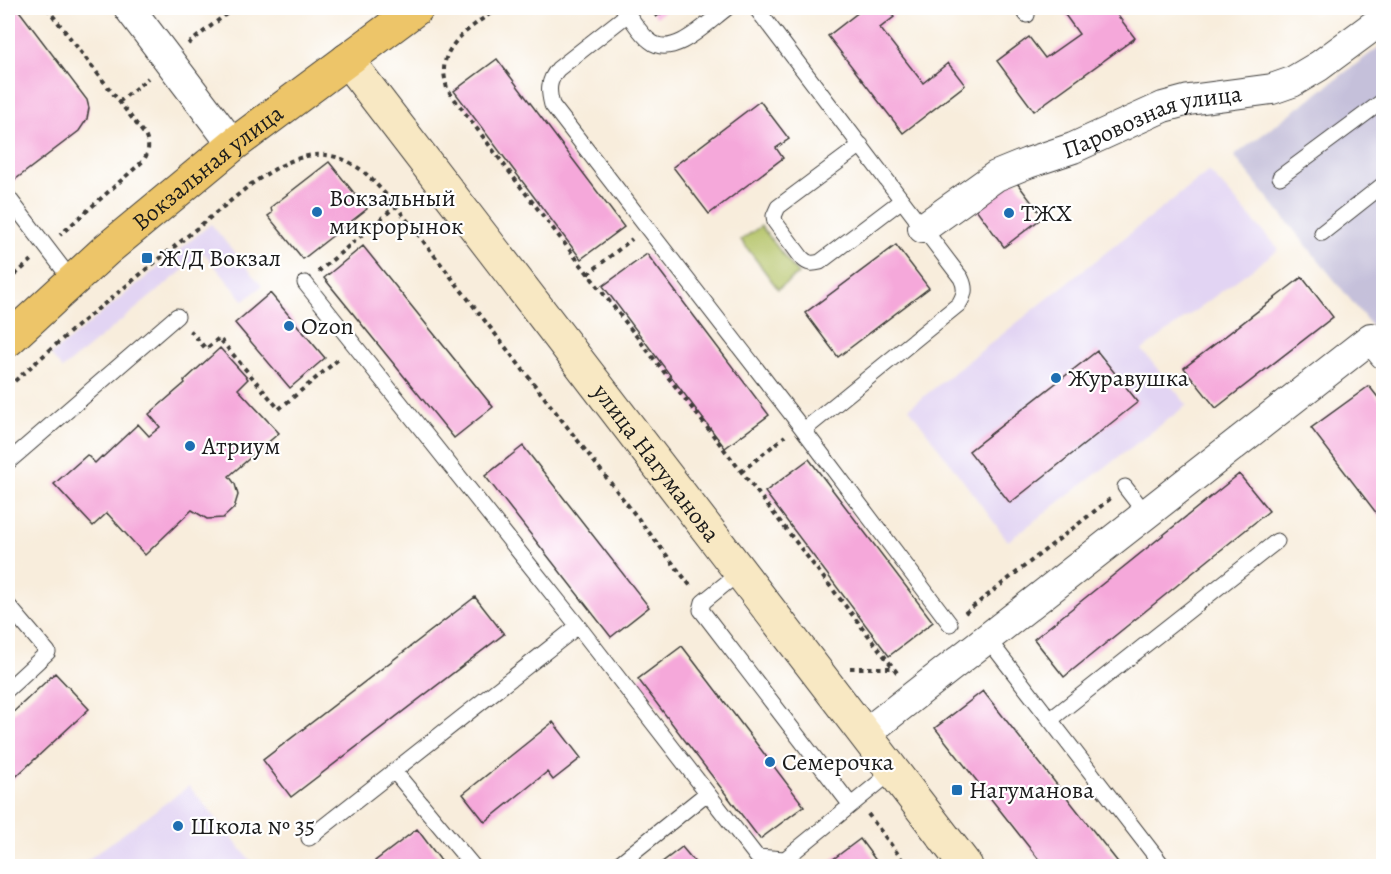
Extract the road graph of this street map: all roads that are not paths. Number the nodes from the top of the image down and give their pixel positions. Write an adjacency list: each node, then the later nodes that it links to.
1 (129, 8): 9 (street)
2 (417, 8): 7 (main road, Вокзальная улица)
3 (727, 8): 5 (lane)
4 (756, 8): 10 (lane)
5 (626, 11): 22 (lane)
6 (1383, 18): 15 (street, Паровозная улица)
7 (347, 60): 9 (main road, Вокзальная улица); 27 (street, улица Нагуманова)
8 (1383, 100): 11 (lane)
9 (233, 145): 17 (main road, Вокзальная улица)
10 (861, 145): 14 (lane); 14 (lane)
11 (1281, 177)
12 (1383, 184): 16 (lane)
13 (8, 197): 17 (lane)
14 (902, 200): 15 (lane)
15 (923, 228): 22 (lane)
16 (1322, 233)
17 (73, 282): 20 (main road, Вокзальная улица)
18 (305, 283): 30 (lane)
19 (177, 316): 23 (lane)
20 (8, 340)
21 (1383, 354): 25 (street)
22 (802, 427): 29 (lane)
23 (8, 462)
24 (1125, 487): 25 (lane)
25 (1146, 514): 31 (street)
26 (1277, 541): 33 (lane)
27 (740, 572): 34 (street, улица Нагуманова); 38 (lane)
28 (8, 605): 32 (lane)
29 (950, 624)
30 (578, 626): 35 (lane); 37 (lane)
31 (987, 638): 33 (lane); 34 (street)
32 (8, 688)
33 (1050, 720): 44 (lane)
34 (865, 734): 36 (street, улица Нагуманова)
35 (394, 771): 39 (lane); 41 (lane)
36 (893, 771): 38 (lane); 43 (street, улица Нагуманова)
37 (707, 793): 40 (lane); 42 (lane)
38 (854, 802): 40 (lane)
39 (309, 838)
40 (786, 864)
41 (473, 867)
42 (616, 867)
43 (966, 867)
44 (1163, 867)

